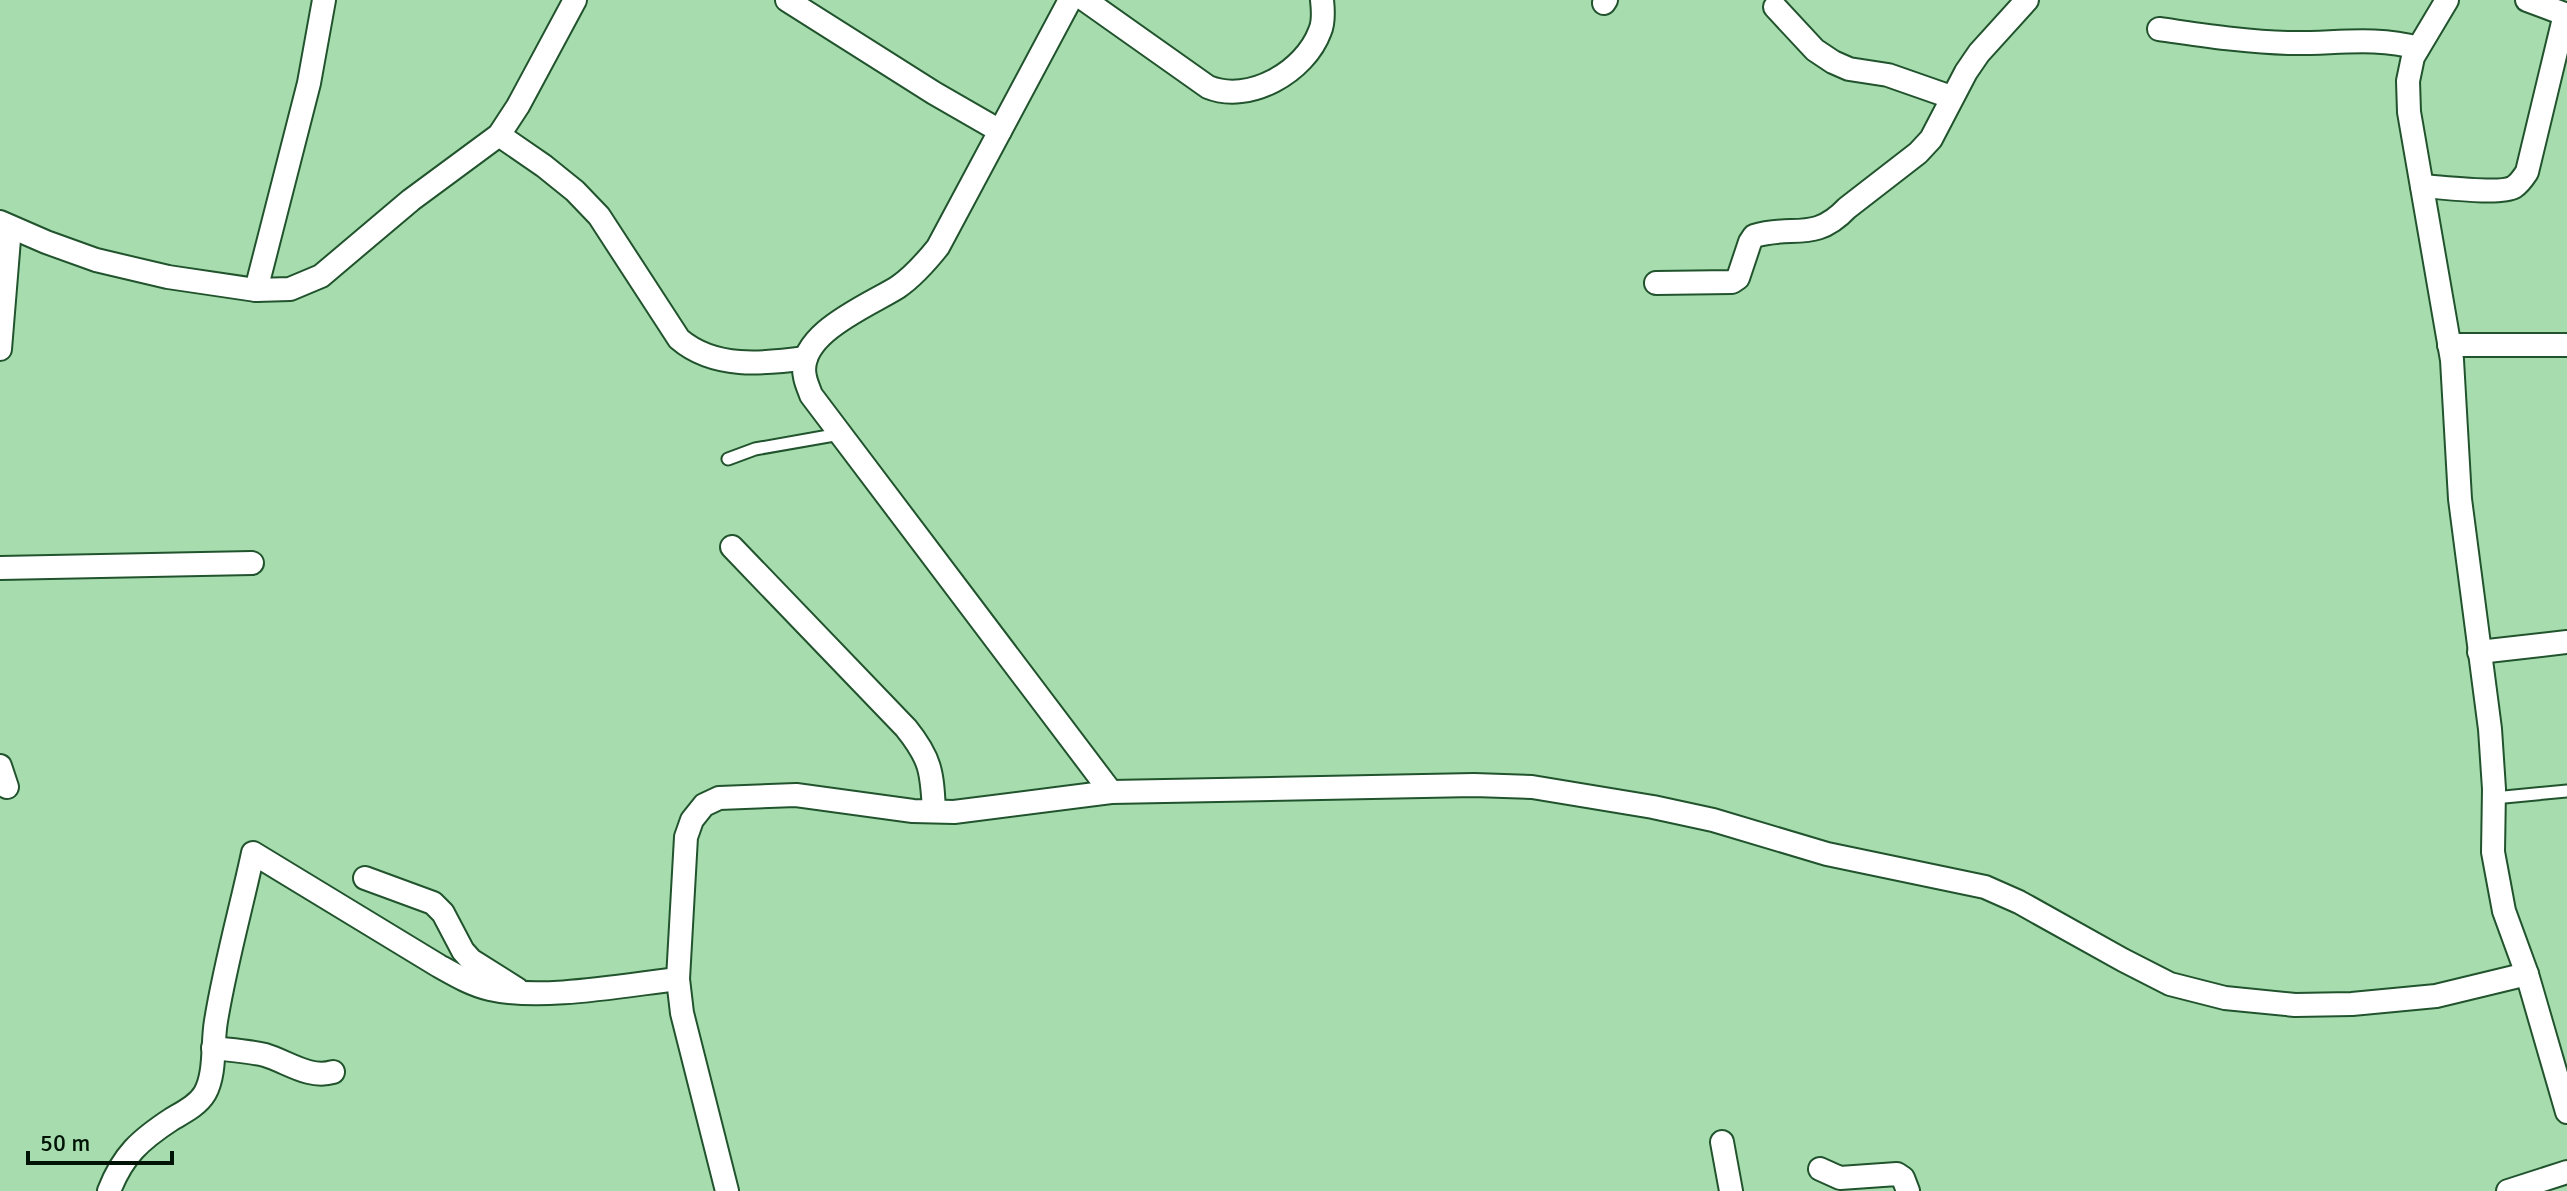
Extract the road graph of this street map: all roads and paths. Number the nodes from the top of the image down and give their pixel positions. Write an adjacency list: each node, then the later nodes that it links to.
1 (324, 0): 20 (street)
2 (575, 0): 16 (street)
3 (787, 0): 15 (street)
4 (1070, 0): 15 (street)
5 (1085, 0): 6 (street)
6 (1322, 0)
7 (2447, 0): 13 (street)
8 (2527, 0): 11 (street)
9 (2020, 3): 14 (street)
10 (1775, 7): 14 (street)
11 (2566, 14): 17 (street)
12 (2159, 29): 13 (street)
13 (2418, 48): 17 (street)
14 (1951, 97): 19 (street)
15 (1000, 131): 24 (street)
16 (499, 135): 20 (street); 24 (street)
17 (2422, 186): 21 (street)
18 (5, 224): 20 (street); 23 (street)
19 (1656, 283)
20 (256, 290)
21 (2449, 345): 22 (street); 31 (street)
22 (2567, 345)
23 (0, 349)
24 (806, 358): 25 (street)
25 (841, 433): 26 (lane); 33 (street)
26 (728, 459)
27 (732, 547): 35 (street)
28 (252, 563): 29 (street)
29 (0, 568)
30 (2567, 642): 31 (street)
31 (2479, 652): 34 (street)
32 (2567, 791): 34 (lane)
33 (1111, 792): 35 (street); 37 (street)
34 (2494, 798): 37 (street)
35 (934, 811): 38 (street)
36 (365, 878): 39 (street)
37 (2527, 974): 42 (street)
38 (678, 979): 39 (street); 47 (street)
39 (522, 992): 40 (street)
40 (213, 1048): 41 (street); 46 (street)
41 (333, 1072)
42 (2567, 1112)
43 (1722, 1142): 48 (street)
44 (1820, 1169): 49 (street)
45 (2567, 1172): 50 (street)
46 (109, 1191)
47 (727, 1191)
48 (1731, 1191)
49 (1908, 1191)
50 (2508, 1191)

